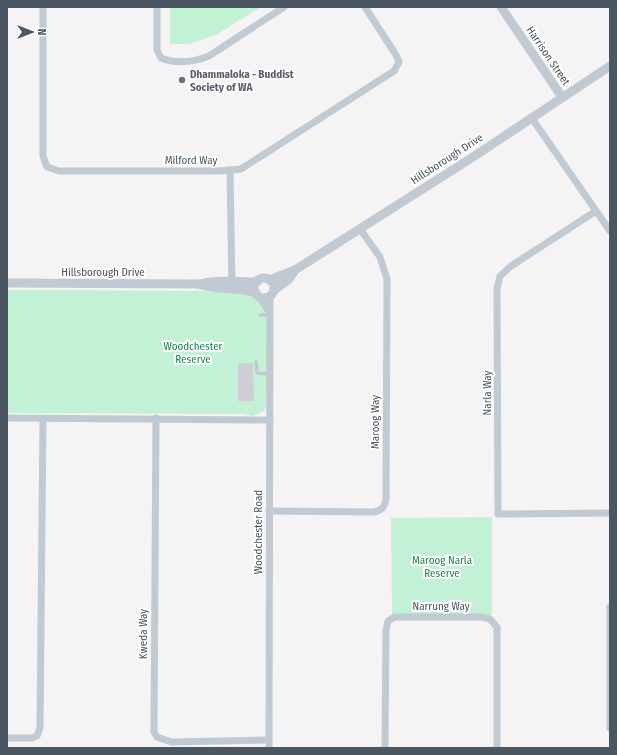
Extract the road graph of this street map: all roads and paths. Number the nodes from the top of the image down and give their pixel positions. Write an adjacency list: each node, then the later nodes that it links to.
1 (43, 7): 9 (street, Milford Way)
2 (157, 7): 3 (street)
3 (284, 7)
4 (365, 7): 9 (street, Milford Way)
5 (501, 7): 7 (street, Harrison Street)
6 (610, 66): 7 (street, Hillsborough Drive)
7 (562, 98): 8 (street, Hillsborough Drive)
8 (531, 117): 10 (street); 11 (street, Hillsborough Drive)
9 (230, 171): 17 (street)
10 (596, 211): 12 (street); 29 (street, Narla Way)
11 (360, 229): 13 (street, Hillsborough Drive); 28 (street, Maroog Way)
12 (610, 231)
13 (295, 270): 14 (street, Hillsborough Drive); 18 (street, Hillsborough Drive)
14 (269, 280): 15 (street); 18 (street)
15 (257, 282): 17 (street, Hillsborough Drive); 19 (street)
16 (7, 284): 17 (street, Hillsborough Drive)
17 (232, 284): 19 (street, Hillsborough Drive)
18 (272, 293): 19 (street); 21 (street, Woodchester Road)
19 (256, 294): 21 (street)
20 (260, 315): 21 (lane)
21 (271, 315): 23 (street, Woodchester Road)
22 (256, 362): 23 (lane)
23 (270, 374): 27 (street, Woodchester Road)
24 (7, 418): 26 (street)
25 (156, 418): 26 (street); 27 (street); 34 (street, Kweda Way)
26 (43, 419): 33 (street)
27 (270, 420): 28 (street, Woodchester Road)
28 (269, 511): 34 (street, Woodchester Road)
29 (610, 513)
30 (610, 607): 31 (street)
31 (609, 653): 32 (street)
32 (610, 728)
33 (7, 738)
34 (269, 740): 35 (street, Woodchester Road)
35 (269, 748)
36 (385, 748): 37 (street, Narrung Way)
37 (496, 748)

